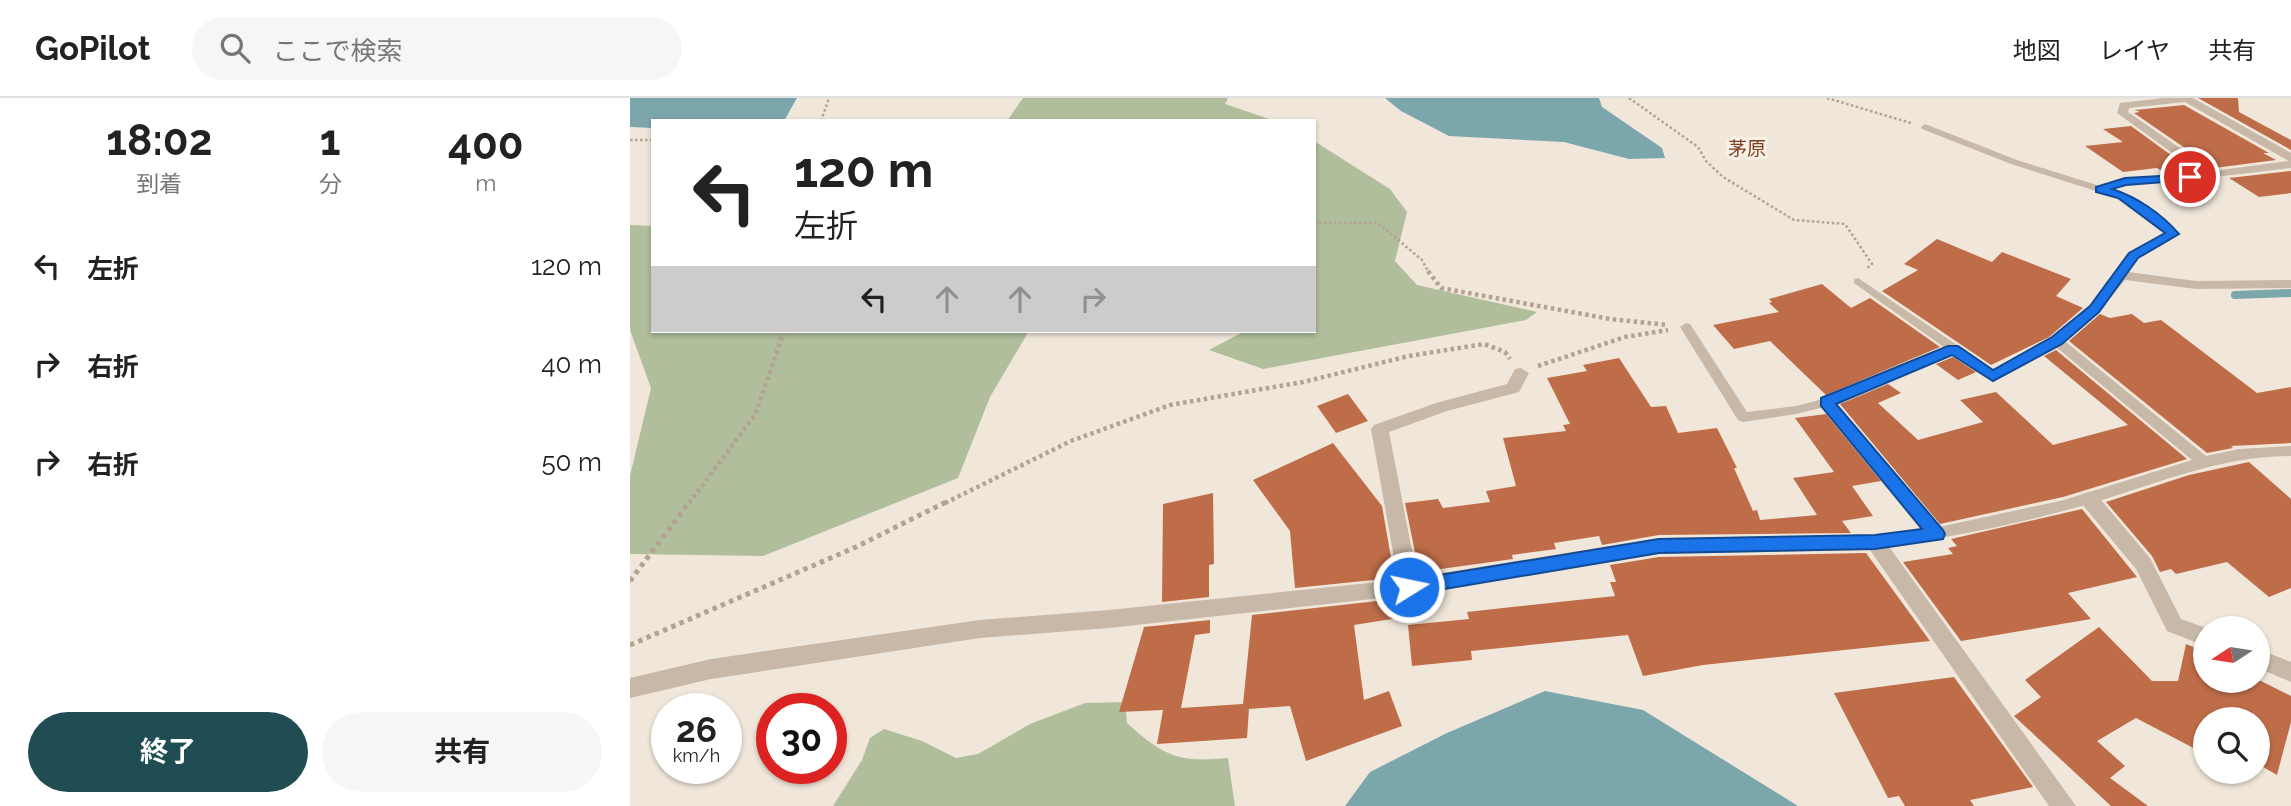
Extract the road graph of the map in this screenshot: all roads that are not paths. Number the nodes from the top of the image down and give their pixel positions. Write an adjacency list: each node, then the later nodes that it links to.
1 (2186, 98): 3 (street); 5 (street)
2 (1925, 127): 6 (lane)
3 (2291, 158)
4 (2291, 163): 5 (street)
5 (2211, 175): 6 (lane)
6 (2100, 189): 7 (lane)
7 (2121, 275): 9 (street); 11 (street)
8 (1858, 281): 12 (lane)
9 (2291, 284)
10 (1686, 327): 14 (lane)
11 (2057, 341): 12 (lane); 16 (lane)
12 (1953, 349): 14 (lane)
13 (1521, 373): 20 (street)
14 (1826, 402): 18 (lane)
15 (2291, 451): 16 (lane)
16 (2203, 461): 17 (lane)
17 (2089, 499): 18 (lane); 21 (street)
18 (1936, 534): 19 (lane)
19 (1875, 542): 20 (street); 25 (street)
20 (1409, 587): 24 (street)
21 (2193, 632)
22 (2270, 663): 23 (street)
23 (2291, 672)
24 (630, 688)
25 (2064, 806)

